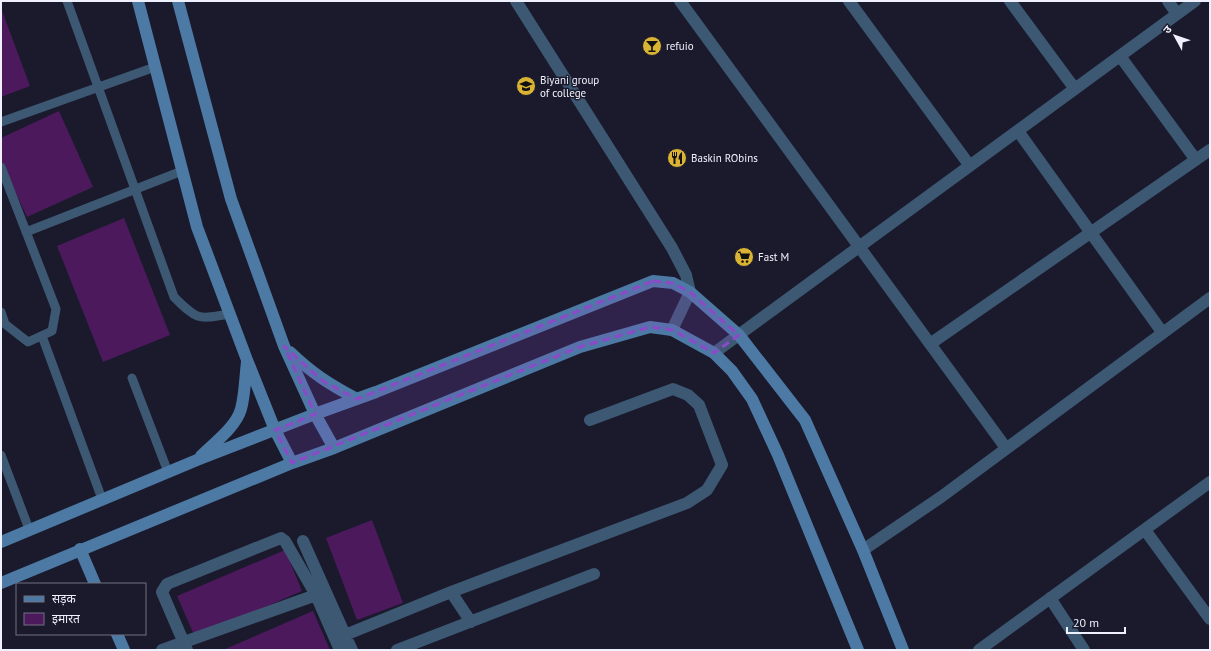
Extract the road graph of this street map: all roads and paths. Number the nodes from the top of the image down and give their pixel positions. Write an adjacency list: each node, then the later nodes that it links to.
1 (67, 1): 13 (lane)
2 (138, 1): 12 (street)
3 (178, 1): 35 (street)
4 (516, 1): 26 (street)
5 (680, 1): 25 (street)
6 (849, 1): 19 (street)
7 (1010, 1): 14 (street)
8 (1168, 1): 10 (street)
9 (1196, 1): 10 (street)
10 (1178, 14): 11 (street)
11 (1120, 56): 14 (street); 18 (street)
12 (155, 67): 13 (lane); 21 (street)
13 (97, 88): 15 (lane); 22 (lane)
14 (1075, 89): 16 (street)
15 (1, 122)
16 (1018, 131): 19 (street); 24 (street)
17 (1210, 150): 18 (street)
18 (1196, 160): 24 (street)
19 (970, 166): 25 (street)
20 (1, 168): 23 (lane)
21 (182, 171): 22 (lane); 29 (street)
22 (134, 189): 23 (lane); 29 (lane)
23 (26, 232): 33 (lane)
24 (1090, 233): 31 (street); 34 (street)
25 (860, 247): 32 (street); 34 (street)
26 (690, 292): 30 (street); 32 (street); 39 (street)
27 (1210, 298): 31 (street)
28 (1, 312): 33 (lane)
29 (230, 314): 37 (street)
30 (672, 330): 36 (street); 43 (street)
31 (1162, 332): 44 (street)
32 (739, 335): 36 (street); 56 (street)
33 (42, 336): 50 (lane)
34 (930, 344): 44 (street)
35 (284, 346): 39 (street); 40 (street)
36 (714, 353): 73 (street)
37 (247, 360): 42 (street); 46 (street)
38 (132, 378): 48 (lane)
39 (357, 399): 40 (street)
40 (315, 414): 42 (street); 43 (street)
41 (590, 420): 60 (street)
42 (275, 430): 46 (street); 47 (street)
43 (334, 448): 47 (street)
44 (1006, 448): 56 (street)
45 (1, 455): 51 (lane)
46 (197, 460): 48 (street)
47 (292, 462): 55 (street)
48 (168, 472): 50 (street)
49 (1210, 482): 52 (street)
50 (102, 499): 51 (street)
51 (29, 529): 54 (street)
52 (1145, 530): 62 (street); 63 (street)
53 (303, 541): 66 (street)
54 (1, 542)
55 (80, 549): 58 (street); 59 (street)
56 (863, 550): 74 (street)
57 (594, 574): 64 (street)
58 (1, 583)
59 (95, 583)
60 (451, 592): 64 (street); 66 (street)
61 (316, 595): 67 (street); 67 (street); 70 (street)
62 (1050, 598): 75 (street); 76 (street)
63 (1210, 619)
64 (471, 622): 72 (street)
65 (117, 635): 68 (street)
66 (345, 636): 71 (street)
67 (186, 646): 69 (street)
68 (124, 650)
69 (162, 650)
70 (340, 650)
71 (352, 650)
72 (396, 650)
73 (858, 650)
74 (903, 650)
75 (981, 650)
76 (1084, 650)

